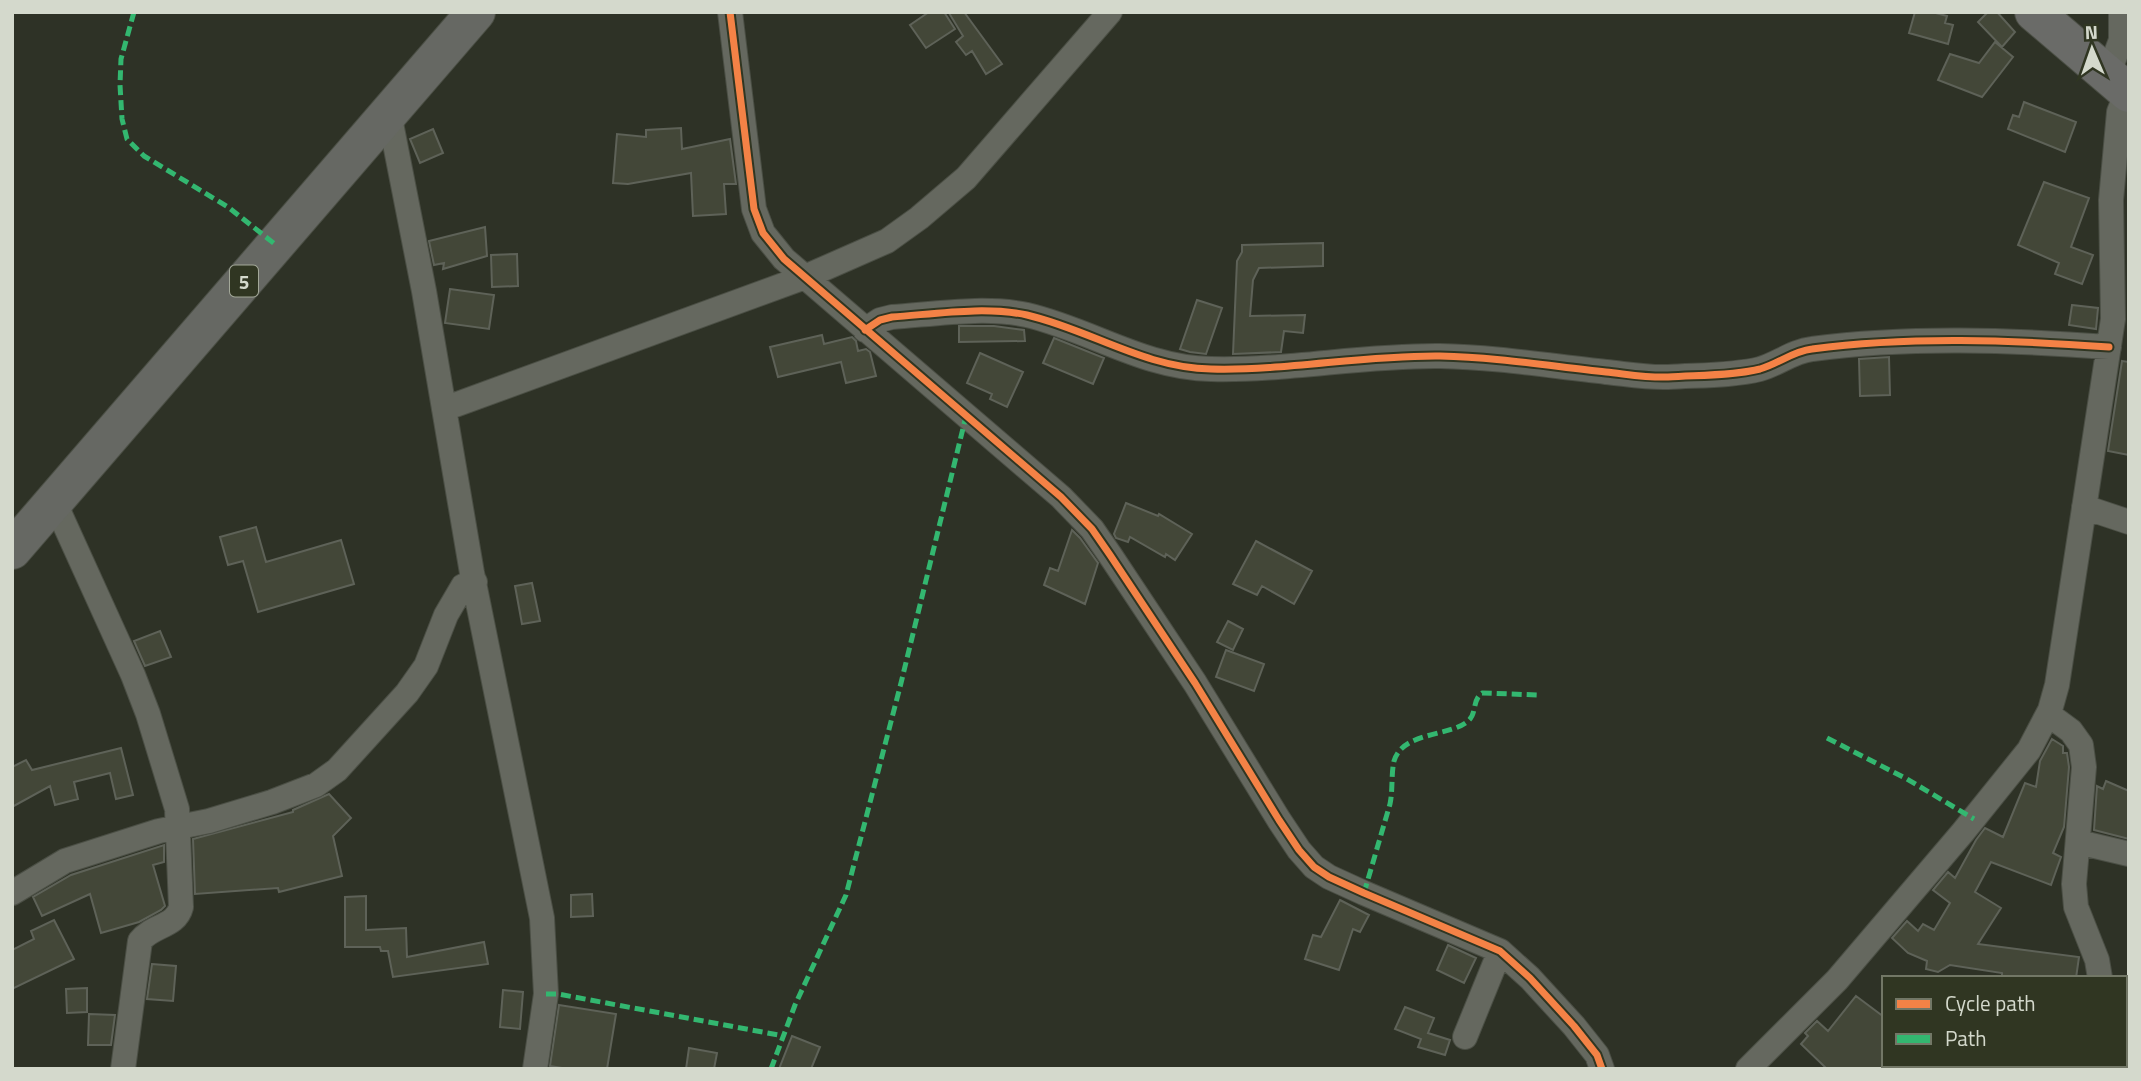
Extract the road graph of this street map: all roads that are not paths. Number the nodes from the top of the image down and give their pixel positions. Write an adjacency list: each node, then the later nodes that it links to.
1 (477, 12): 7 (main road, 5)
2 (730, 12): 8 (street)
3 (1110, 12): 8 (street)
4 (2034, 12): 6 (highway)
5 (2120, 12): 6 (street)
6 (2121, 87): 10 (street)
7 (389, 113): 11 (street); 12 (main road, 5)
8 (805, 277): 9 (street); 11 (street)
9 (865, 330): 10 (street); 22 (street)
10 (2109, 347): 13 (street)
11 (444, 409): 16 (street)
12 (54, 502): 15 (main road, 5); 18 (street)
13 (2084, 508): 14 (street); 17 (street)
14 (2129, 522)
15 (12, 550)
16 (475, 582): 18 (street); 27 (street)
17 (2048, 714): 19 (street); 25 (street)
18 (177, 828): 21 (street); 26 (street)
19 (2078, 842): 20 (street); 23 (street)
20 (2129, 854)
21 (12, 893)
22 (1500, 951): 24 (street); 28 (street)
23 (2099, 976)
24 (1465, 1037)
25 (1752, 1067)
26 (122, 1069)
27 (535, 1069)
28 (1602, 1069)

